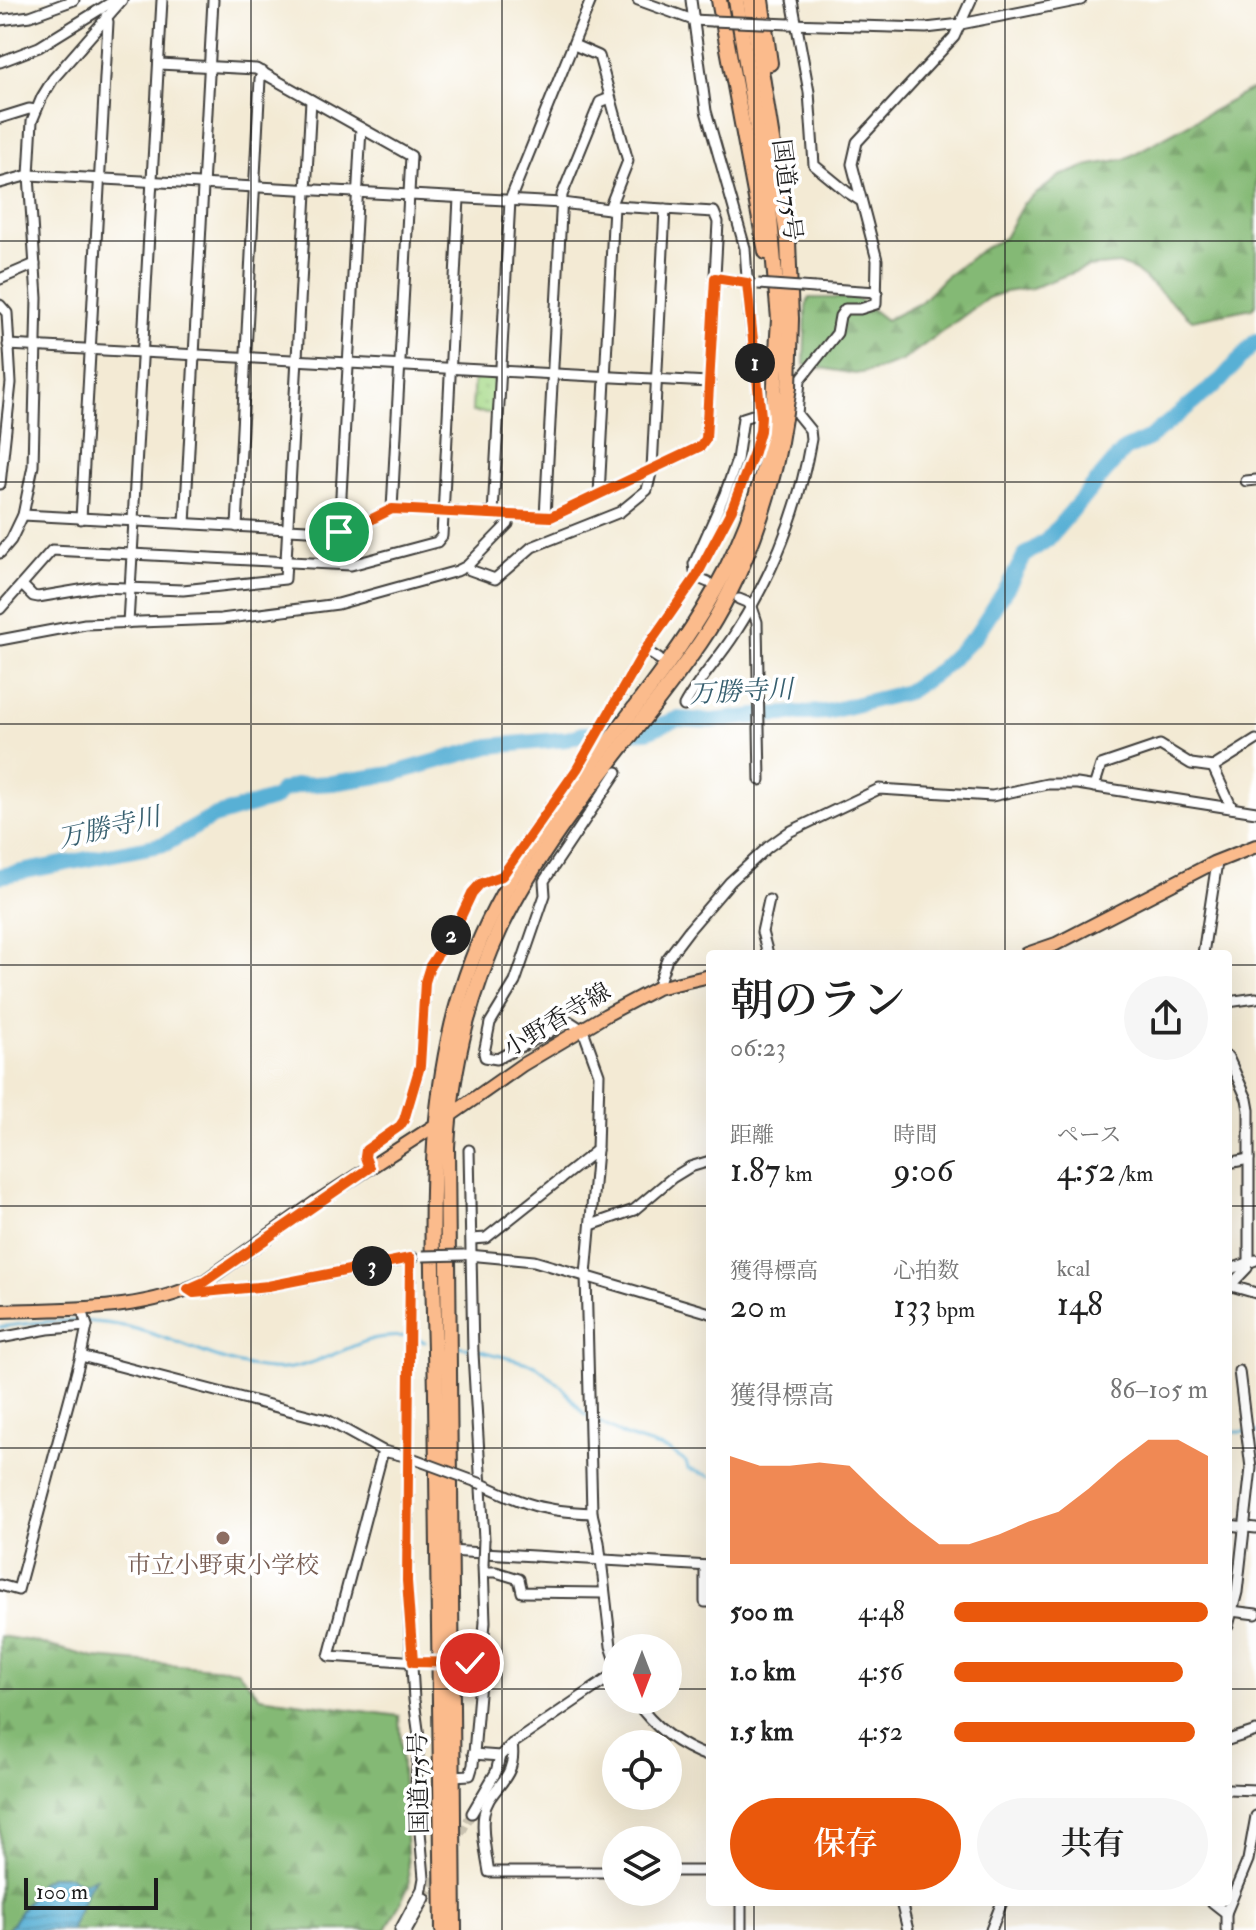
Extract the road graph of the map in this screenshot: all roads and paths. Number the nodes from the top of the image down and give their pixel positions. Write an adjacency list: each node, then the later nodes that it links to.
1 (74, 0): 17 (street)
2 (115, 0): 22 (street)
3 (122, 0): 16 (street)
4 (162, 0): 23 (street)
5 (213, 0): 24 (street)
6 (591, 0): 21 (street)
7 (638, 0): 18 (street)
8 (691, 0): 18 (street)
9 (719, 0): 52 (highway)
10 (736, 0): 52 (highway, 国道175号)
11 (750, 0): 47 (highway, 国道175号)
12 (761, 0): 47 (highway)
13 (792, 0): 20 (street)
14 (971, 0): 19 (street)
15 (1081, 0): 19 (street)
16 (106, 16): 28 (street); 32 (street)
17 (0, 20)
18 (693, 20): 20 (street, bridge); 50 (street)
19 (961, 24): 20 (street); 42 (street)
20 (794, 25): 42 (street)
21 (574, 45): 26 (street); 41 (street)
22 (0, 62)
23 (159, 64): 24 (street); 33 (street)
24 (210, 65): 25 (street); 35 (street)
25 (263, 72): 27 (street); 36 (street)
26 (610, 98): 43 (street); 44 (street)
27 (311, 100): 30 (street); 37 (street)
28 (36, 110): 29 (street); 31 (street)
29 (0, 118)
30 (361, 128): 38 (street); 39 (street)
31 (29, 175): 32 (street); 34 (street); 46 (street)
32 (101, 178): 33 (street); 57 (street)
33 (152, 181): 35 (street); 58 (street)
34 (0, 183)
35 (203, 184): 36 (street); 59 (street)
36 (255, 187): 37 (street); 60 (street)
37 (306, 189): 38 (street); 61 (street)
38 (358, 192): 39 (street); 62 (street)
39 (409, 195): 40 (street); 63 (street)
40 (459, 198): 41 (street); 64 (street)
41 (510, 200): 43 (street); 65 (street)
42 (861, 201): 51 (street)
43 (562, 203): 44 (street); 66 (street)
44 (612, 208): 45 (street); 67 (street)
45 (665, 209): 48 (street); 68 (street)
46 (35, 264): 49 (street); 56 (street)
47 (790, 272): 54 (highway, 国道175号)
48 (715, 278): 50 (street); 69 (street)
49 (0, 279)
50 (753, 284): 51 (street, bridge); 70 (street, bridge)
51 (877, 292): 70 (street)
52 (778, 299): 54 (highway, 国道175号)
53 (0, 305): 55 (street)
54 (785, 319): 70 (highway, 国道175号, bridge)
55 (8, 345): 56 (street); 72 (street)
56 (35, 346): 57 (street); 77 (street)
57 (91, 349): 58 (street); 80 (street)
58 (143, 352): 59 (street); 81 (street)
59 (194, 355): 60 (street); 82 (street)
60 (245, 357): 61 (street); 83 (street)
61 (297, 360): 62 (street); 84 (street)
62 (349, 363): 63 (street); 85 (street)
63 (400, 366): 64 (street); 74 (street)
64 (450, 368): 65 (street); 75 (street)
65 (501, 371): 66 (street); 76 (street)
66 (553, 373): 67 (street); 79 (street)
67 (605, 377): 68 (street); 73 (street)
68 (656, 379): 69 (street); 71 (street)
69 (709, 382): 71 (street)
70 (779, 416): 90 (street); 90 (street); 95 (street); 111 (highway, 国道175号); 111 (highway, 国道175号)
71 (652, 469): 73 (street); 89 (street)
72 (0, 484)
73 (599, 495): 79 (street)
74 (392, 509): 75 (street); 85 (street)
75 (443, 511): 76 (street); 88 (street)
76 (493, 514): 78 (street)
77 (23, 515): 80 (street); 86 (street)
78 (510, 515): 79 (street); 89 (street)
79 (545, 517)
80 (81, 519): 81 (street)
81 (133, 521): 82 (street); 87 (street)
82 (185, 524): 83 (street)
83 (237, 527): 84 (street)
84 (288, 529): 85 (street); 88 (street)
85 (339, 532)
86 (0, 553)
87 (132, 554): 88 (street); 92 (street); 93 (street)
88 (287, 562): 93 (street)
89 (467, 566): 97 (street)
90 (696, 577): 91 (street); 99 (street)
91 (708, 582)
92 (22, 585): 93 (street); 96 (street)
93 (130, 588): 97 (street)
94 (739, 599): 95 (street)
95 (751, 604): 101 (street); 105 (street)
96 (0, 609)
97 (128, 623): 98 (street)
98 (0, 640)
99 (645, 650): 100 (street); 129 (street)
100 (659, 659)
101 (684, 706)
102 (1256, 740): 103 (street)
103 (1213, 767): 106 (street); 107 (street)
104 (617, 772): 120 (street)
105 (760, 780)
106 (1094, 787): 107 (street); 117 (street)
107 (1232, 808): 108 (street)
108 (1256, 812)
109 (1256, 846): 110 (main road)
110 (1217, 862): 114 (main road); 115 (street)
111 (513, 891): 122 (highway, 国道175号)
112 (769, 900): 113 (street)
113 (767, 950)
114 (1039, 950)
115 (1204, 950)
116 (706, 977): 117 (main road, 小野香寺線)
117 (657, 988): 120 (main road, 小野香寺線)
118 (1256, 998): 119 (street)
119 (1232, 1001)
120 (583, 1030): 122 (main road, 小野香寺線); 125 (street)
121 (1232, 1066): 123 (street)
122 (442, 1120): 129 (main road, 小野香寺線); 156 (highway, 国道175号); 157 (highway, 国道175号)
123 (1253, 1122): 126 (street)
124 (469, 1150): 131 (street)
125 (597, 1150): 130 (street); 131 (street)
126 (1249, 1159): 128 (street); 134 (street)
127 (706, 1162): 130 (street)
128 (1232, 1162)
129 (369, 1168): 139 (main road, 小野香寺線)
130 (591, 1225): 136 (street)
131 (472, 1239): 132 (street)
132 (468, 1254): 133 (street, bridge); 136 (street); 151 (street)
133 (410, 1258): 139 (street); 149 (street)
134 (1253, 1261): 135 (street); 137 (street)
135 (1232, 1269)
136 (586, 1275): 143 (street); 152 (street)
137 (1232, 1283)
138 (1232, 1287): 140 (street)
139 (188, 1289): 141 (main road, 小野香寺線)
140 (1256, 1293)
141 (82, 1309): 142 (main road, 小野香寺線); 144 (street)
142 (0, 1311)
143 (706, 1312)
144 (87, 1326): 145 (street); 146 (street)
145 (0, 1338)
146 (81, 1356): 148 (street); 161 (street)
147 (1239, 1371): 150 (street)
148 (383, 1451): 149 (street); 167 (street)
149 (409, 1457): 151 (street, bridge); 167 (street)
150 (1254, 1468): 154 (street)
151 (482, 1484): 152 (street); 160 (street, bridge)
152 (592, 1513): 158 (street)
153 (1232, 1525): 154 (street)
154 (1245, 1527): 155 (street); 163 (street)
155 (1256, 1528)
156 (437, 1550): 157 (street); 183 (highway, 国道175号)
157 (453, 1551): 158 (street); 177 (highway, 国道175号)
158 (600, 1559): 159 (street); 162 (street)
159 (706, 1566)
160 (484, 1569): 162 (street); 168 (street)
161 (0, 1585)
162 (604, 1593): 166 (street)
163 (1232, 1605)
164 (1232, 1611): 165 (street)
165 (1256, 1614)
166 (611, 1634)
167 (417, 1662): 168 (street, bridge); 182 (street)
168 (475, 1663): 174 (street)
169 (602, 1683): 173 (street)
170 (647, 1714): 176 (street)
171 (1256, 1731): 172 (street)
172 (1232, 1739)
173 (512, 1744): 175 (street); 186 (street)
174 (473, 1754): 175 (street); 177 (street)
175 (500, 1756): 180 (street)
176 (706, 1756)
177 (453, 1776): 198 (highway, 国道175号)
178 (1232, 1789): 179 (street)
179 (1256, 1790)
180 (472, 1813)
181 (1256, 1816): 188 (street)
182 (423, 1863): 183 (street); 195 (street)
183 (442, 1863): 197 (highway, 国道175号)
184 (682, 1871): 185 (street)
185 (706, 1871)
186 (602, 1872)
187 (425, 1898): 196 (street)
188 (1232, 1899)
189 (741, 1906): 199 (street)
190 (903, 1906): 200 (street)
191 (1000, 1906): 201 (street)
192 (1217, 1906): 194 (street)
193 (1229, 1906): 194 (street)
194 (1226, 1913): 202 (street)
195 (400, 1930)
196 (407, 1930)
197 (443, 1930)
198 (454, 1930)
199 (741, 1930)
200 (908, 1930)
201 (991, 1930)
202 (1226, 1930)

